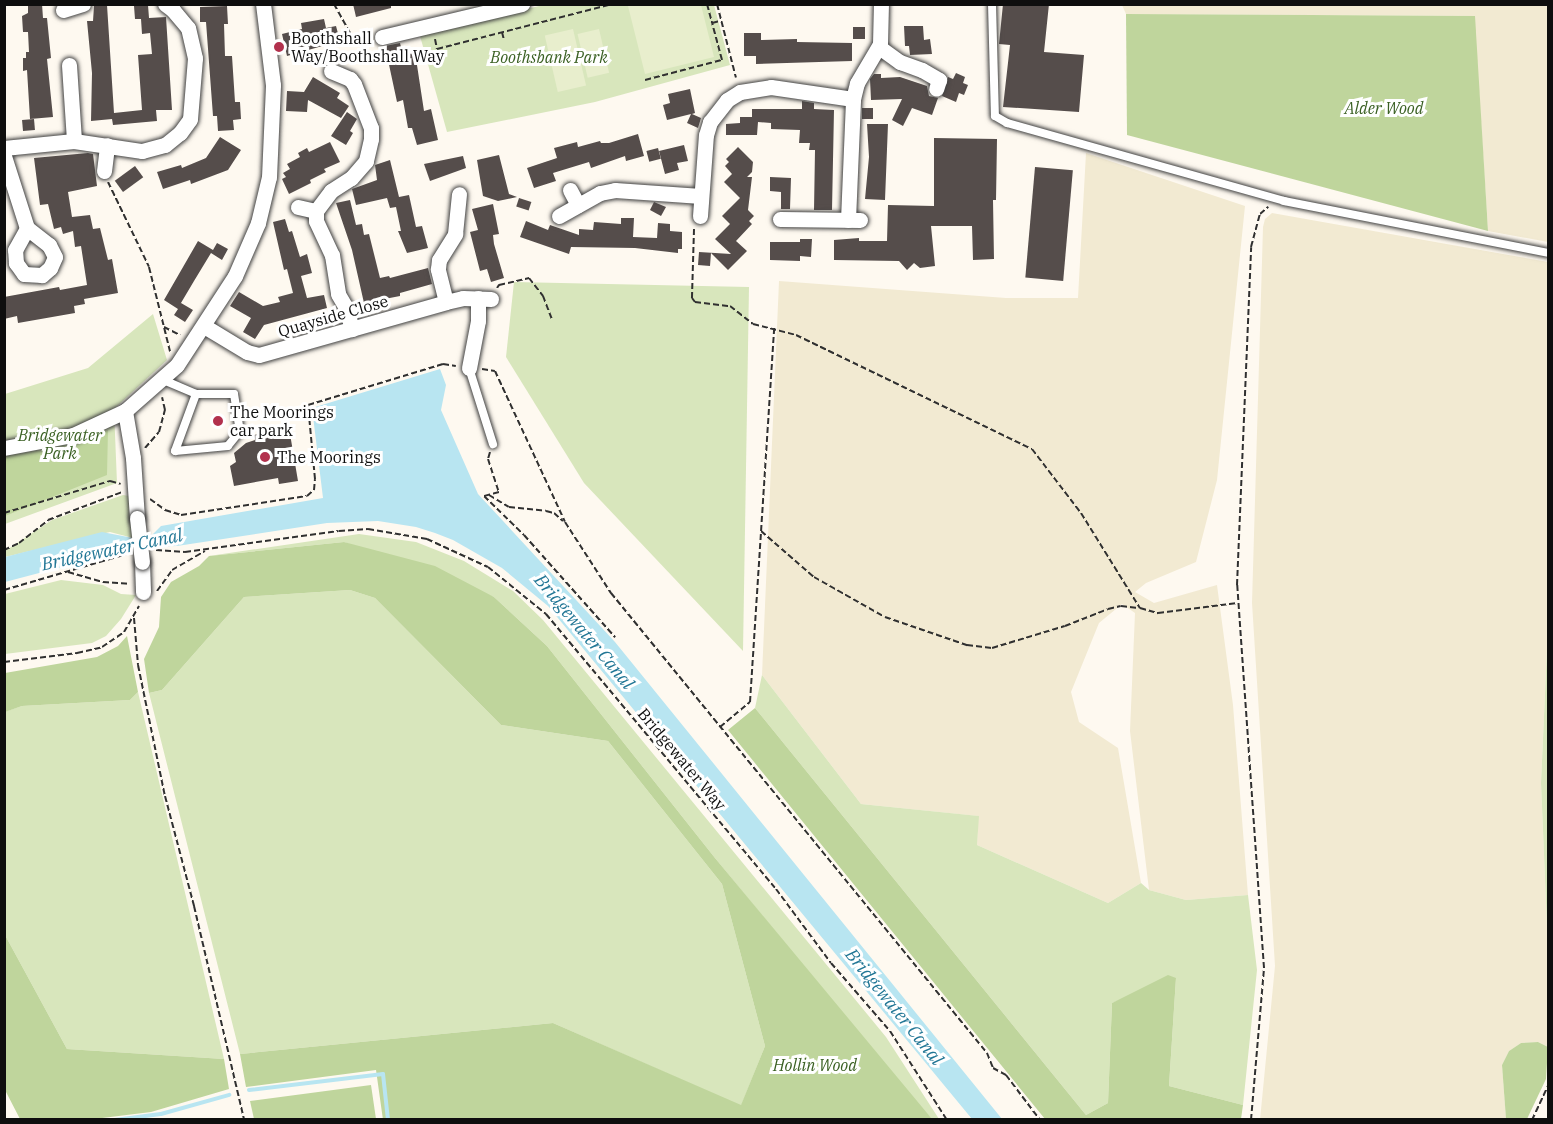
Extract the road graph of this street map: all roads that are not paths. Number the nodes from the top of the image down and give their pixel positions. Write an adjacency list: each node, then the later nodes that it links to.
1 (83, 4): 7 (street)
2 (165, 4): 15 (street)
3 (264, 4): 32 (street)
4 (522, 4): 8 (street)
5 (880, 4): 9 (street)
6 (992, 4): 30 (lane)
7 (63, 10)
8 (382, 37)
9 (879, 47): 12 (street); 13 (street)
10 (69, 65): 14 (street)
11 (331, 71): 24 (street)
12 (936, 89)
13 (853, 99): 21 (street); 27 (street)
14 (74, 141): 15 (street); 16 (street)
15 (107, 145): 18 (street)
16 (4, 148)
17 (4, 156): 28 (street)
18 (104, 171)
19 (570, 190): 22 (street)
20 (459, 194): 31 (street)
21 (701, 195): 22 (street); 26 (street)
22 (578, 205): 25 (street)
23 (298, 207): 24 (street)
24 (316, 211): 33 (street)
25 (559, 216)
26 (700, 216)
27 (780, 219)
28 (27, 228): 29 (street); 29 (street)
29 (10, 249)
30 (1548, 253)
31 (446, 302): 33 (street, Quayside Close); 34 (street, Quayside Close)
32 (204, 326): 33 (street, Quayside Close); 35 (street)
33 (352, 329)
34 (469, 368): 38 (lane)
35 (162, 379): 36 (lane); 37 (street)
36 (196, 394): 36 (lane)
37 (125, 411): 39 (street); 40 (street, bridge)
38 (493, 444)
39 (4, 448)
40 (143, 589)

